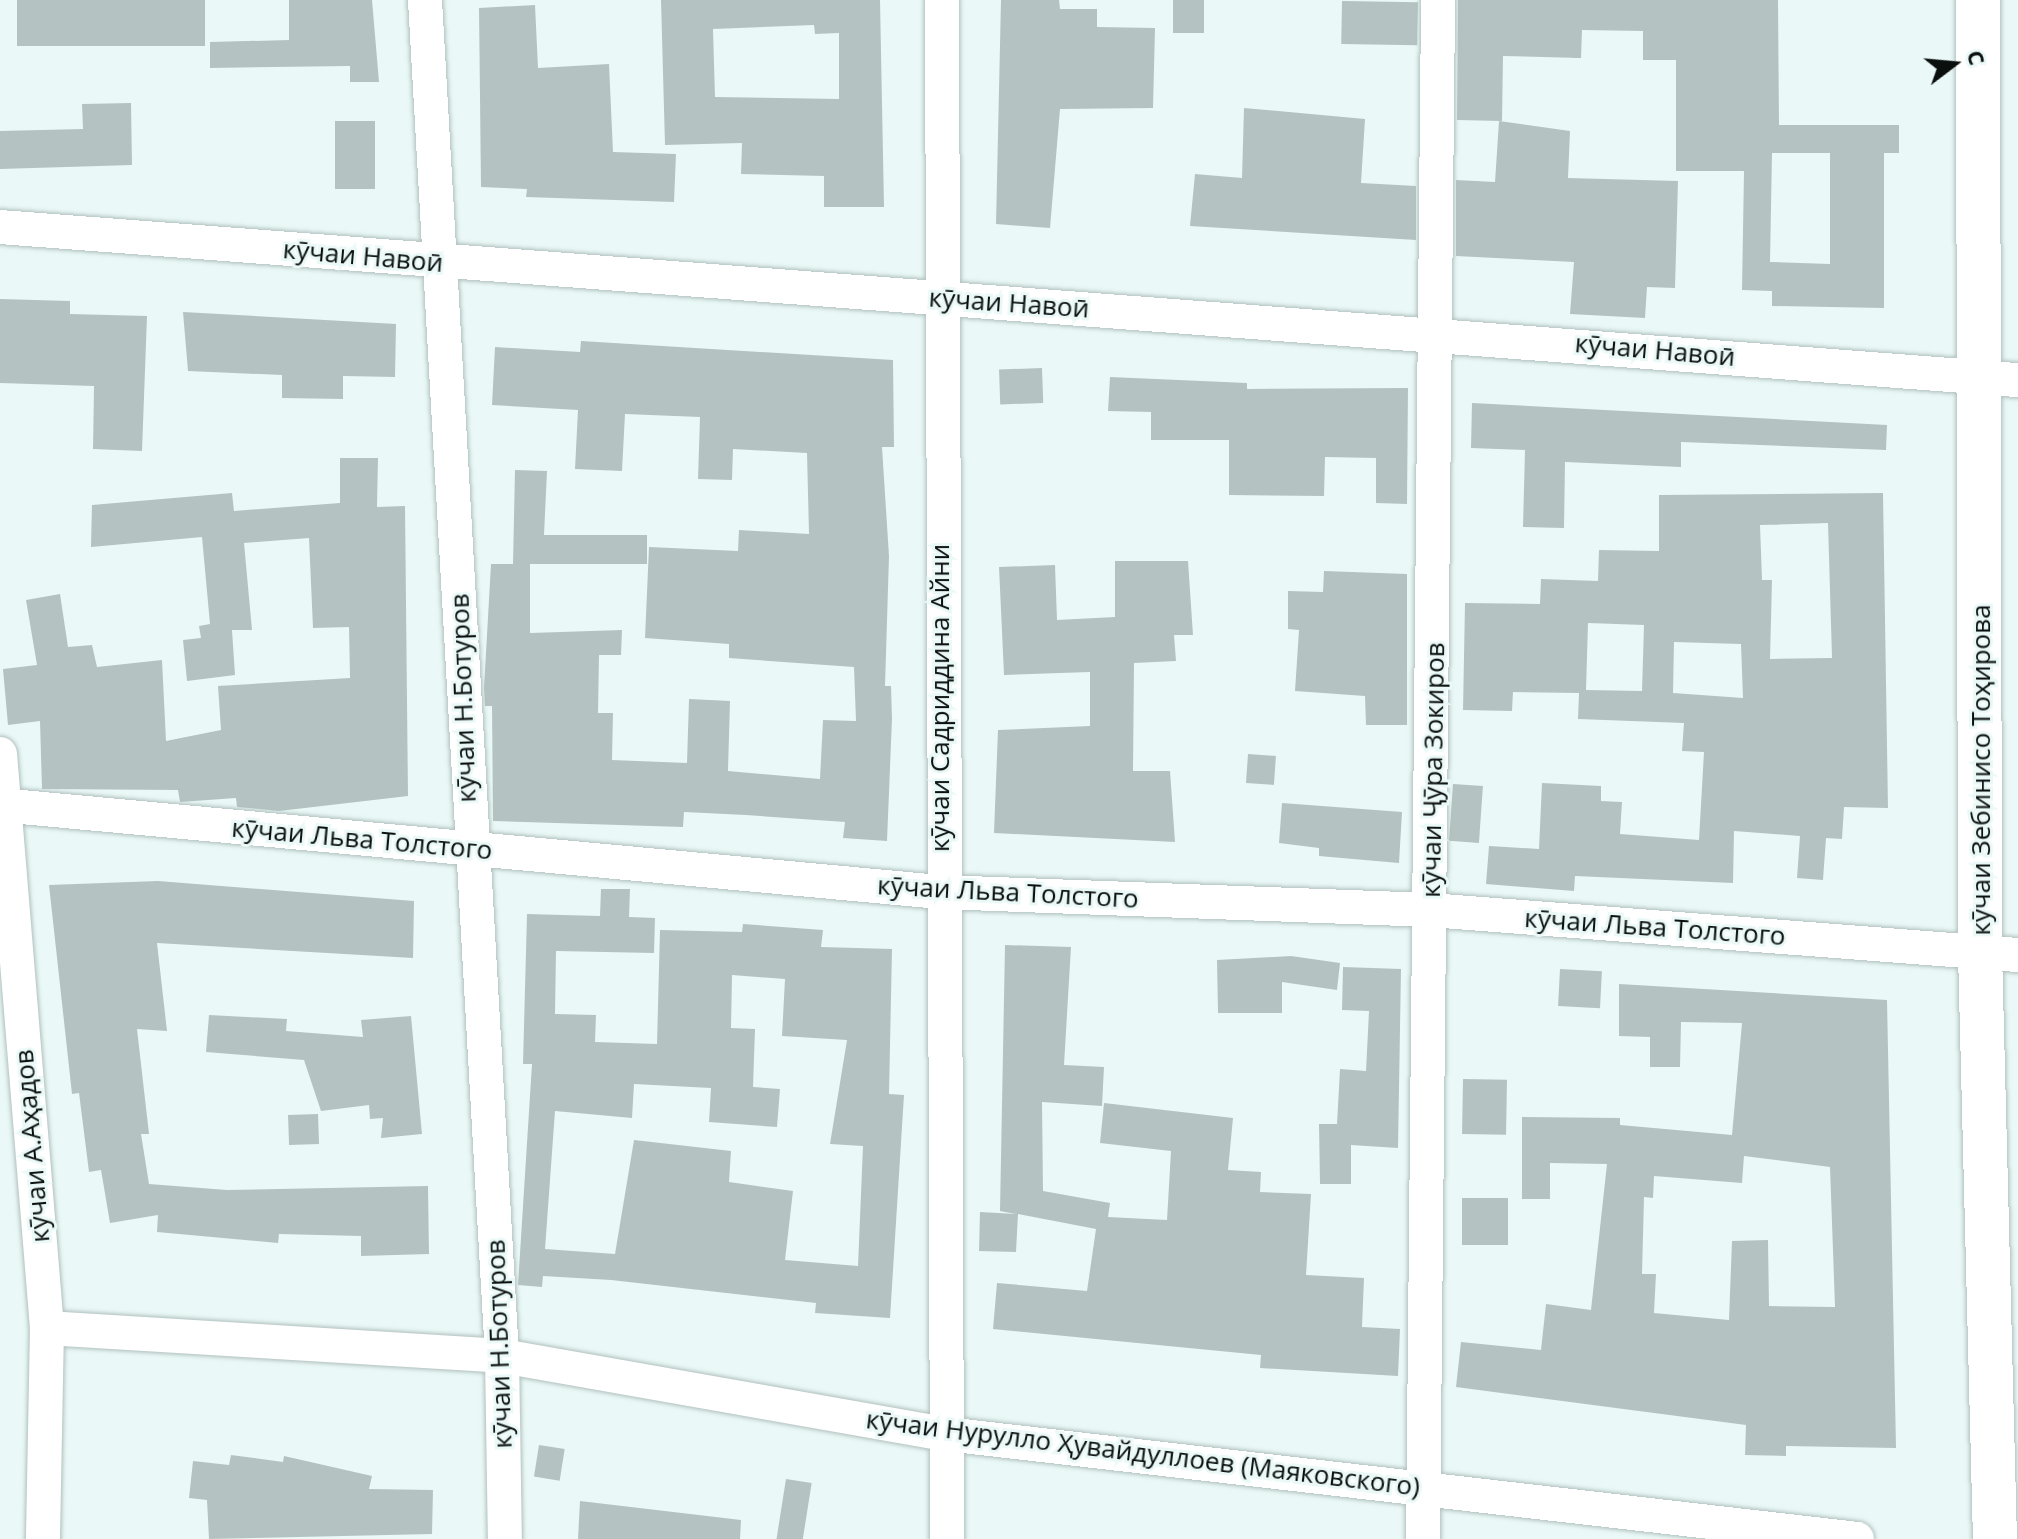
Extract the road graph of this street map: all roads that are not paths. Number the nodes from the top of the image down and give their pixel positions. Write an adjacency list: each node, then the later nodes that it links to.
1 (425, 0): 6 (street, кӯчаи Н.Ботуров)
2 (942, 0): 7 (street, кӯчаи Садриддина Айни)
3 (1438, 0): 8 (street, кӯчаи Ҷӯра Зокиров)
4 (1978, 0): 9 (main road, кӯчаи Зебинисо Тоҳирова)
5 (0, 227): 6 (street, кӯчаи Навоӣ)
6 (445, 263): 7 (street, кӯчаи Навоӣ); 12 (street, кӯчаи Н.Ботуров)
7 (940, 298): 8 (street, кӯчаи Навоӣ); 13 (street, кӯчаи Садриддина Айни)
8 (1439, 332): 9 (street, кӯчаи Навоӣ); 14 (street, кӯчаи Ҷӯра Зокиров)
9 (2001, 378): 15 (main road, кӯчаи Зебинисо Тоҳирова)
10 (0, 754): 11 (street, кӯчаи А.Аҳадов)
11 (2, 805): 12 (street, кӯчаи Льва Толстого); 16 (street, кӯчаи А.Аҳадов)
12 (470, 849): 13 (street, кӯчаи Льва Толстого); 17 (street, кӯчаи Н.Ботуров)
13 (940, 892): 14 (street, кӯчаи Льва Толстого); 18 (street, кӯчаи Садриддина Айни)
14 (1430, 910): 15 (street, кӯчаи Льва Толстого); 19 (street, кӯчаи Ҷӯра Зокиров)
15 (1999, 954): 25 (main road, кӯчаи Зебинисо Тоҳирова)
16 (47, 1328): 17 (street, кӯчаи Нурулло Ҳувайдуллоев (Маяковского)); 20 (street, кӯчаи А.Аҳадов)
17 (502, 1356): 18 (street, кӯчаи Нурулло Ҳувайдуллоев (Маяковского)); 21 (street, кӯчаи Н.Ботуров)
18 (946, 1434): 19 (street, кӯчаи Нурулло Ҳувайдуллоев (Маяковского)); 22 (street, кӯчаи Садриддина Айни)
19 (1424, 1487): 23 (street, кӯчаи Ҷӯра Зокиров); 24 (street, кӯчаи Нурулло Ҳувайдуллоев (Маяковского))
20 (43, 1539)
21 (505, 1539)
22 (947, 1539)
23 (1423, 1539)
24 (1857, 1539)
25 (1995, 1539)

